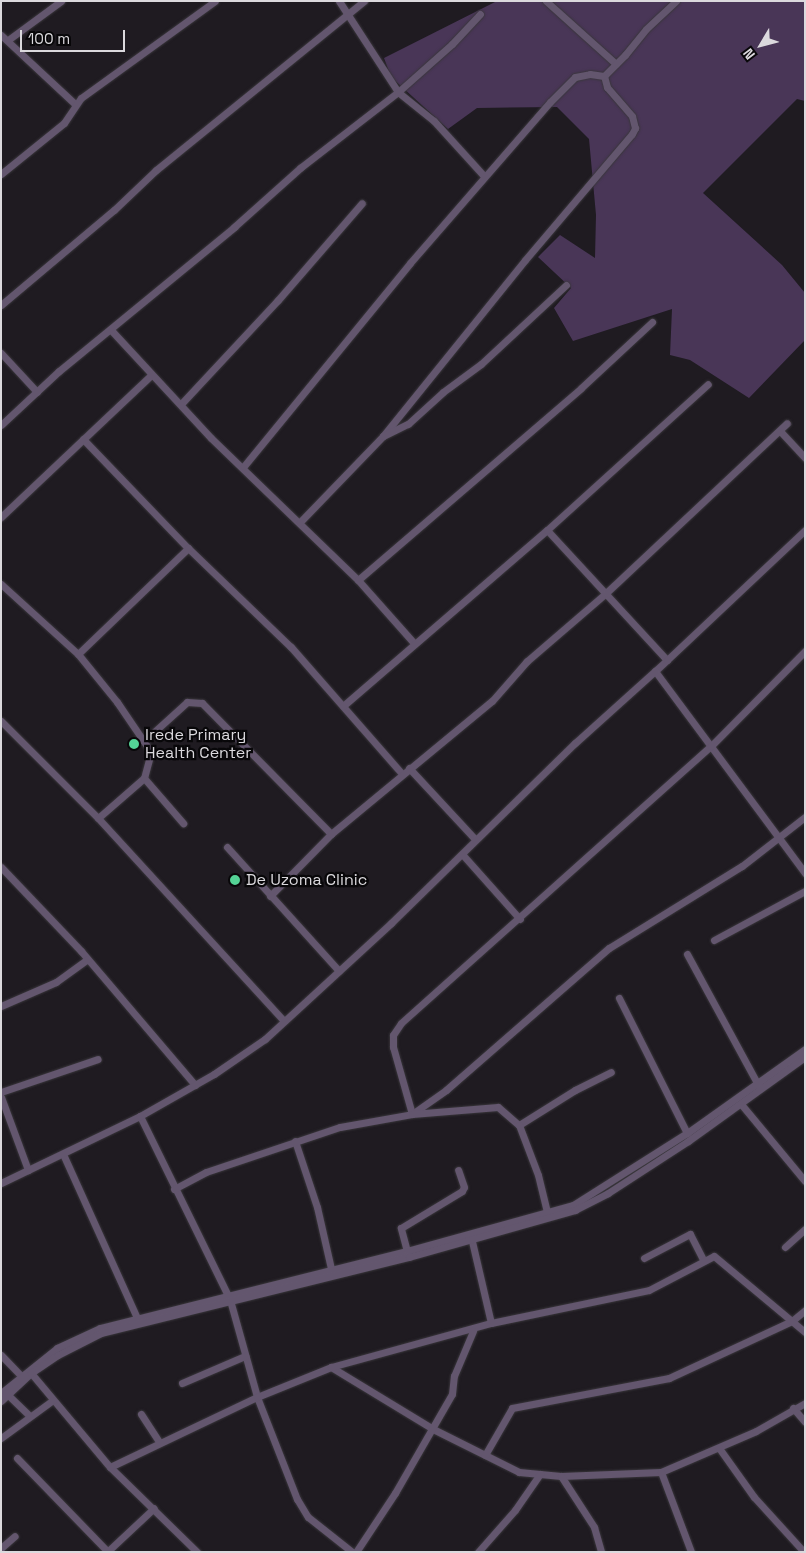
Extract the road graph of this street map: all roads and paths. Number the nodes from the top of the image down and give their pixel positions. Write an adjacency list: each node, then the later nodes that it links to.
1 (60, 1): 10 (street)
2 (215, 1): 14 (street)
3 (339, 1): 7 (street)
4 (364, 1): 7 (street)
5 (546, 1): 11 (street)
6 (676, 1): 11 (street)
7 (348, 13): 13 (street); 19 (street)
8 (480, 14): 13 (street)
9 (1, 35): 10 (street)
10 (8, 40): 14 (street)
11 (616, 64): 12 (street)
12 (604, 76): 16 (street); 30 (street)
13 (398, 92): 16 (street); 21 (street)
14 (75, 104): 15 (street)
15 (1, 174)
16 (484, 176): 33 (street)
17 (362, 203): 26 (street)
18 (566, 285): 30 (street)
19 (1, 305)
20 (652, 322): 39 (street)
21 (111, 330): 23 (street); 25 (street)
22 (1, 353): 25 (street)
23 (151, 375): 26 (street); 31 (street)
24 (708, 384): 36 (street)
25 (37, 392): 28 (street)
26 (181, 404): 33 (street)
27 (787, 423): 29 (street)
28 (1, 424)
29 (780, 431): 32 (street); 41 (street)
30 (383, 436): 35 (street)
31 (83, 439): 34 (street); 38 (street)
32 (805, 458)
33 (244, 466): 35 (street)
34 (1, 517)
35 (300, 522): 39 (street)
36 (547, 530): 41 (street); 42 (street)
37 (805, 530): 45 (street)
38 (188, 548): 44 (street); 47 (street)
39 (358, 580): 42 (street)
40 (1, 584): 44 (street)
41 (606, 593): 45 (street); 51 (street)
42 (414, 643): 47 (street)
43 (805, 651): 50 (street)
44 (78, 654): 49 (street)
45 (667, 660): 46 (street)
46 (655, 672): 50 (street); 58 (street)
47 (343, 706): 52 (street)
48 (1, 721): 55 (street)
49 (144, 740): 53 (street); 57 (street)
50 (711, 746): 59 (street); 66 (street)
51 (408, 768): 52 (street); 58 (street)
52 (402, 774): 57 (street)
53 (144, 778): 55 (street); 56 (street)
54 (805, 817): 59 (street)
55 (98, 818): 73 (street)
56 (183, 823)
57 (330, 834): 65 (street)
58 (476, 839): 61 (street)
59 (780, 839): 63 (street); 83 (street)
60 (227, 847): 65 (street)
61 (462, 854): 66 (street); 70 (street)
62 (1, 867): 69 (street)
63 (805, 873)
64 (805, 892): 67 (street)
65 (270, 896): 70 (street)
66 (520, 919): 83 (street)
67 (714, 940)
68 (687, 954): 79 (street)
69 (88, 960): 72 (street); 78 (street)
70 (340, 971): 73 (street)
71 (619, 998): 86 (street)
72 (1, 1006)
73 (284, 1021): 78 (street)
74 (805, 1049): 79 (street)
75 (805, 1057): 82 (street)
76 (98, 1059): 80 (street)
77 (611, 1072): 85 (street)
78 (195, 1085): 84 (street)
79 (758, 1085): 86 (street)
80 (1, 1092)
81 (1, 1097): 89 (street)
82 (741, 1104): 91 (street); 94 (street)
83 (412, 1114): 85 (street); 87 (street)
84 (140, 1116): 88 (street); 93 (street)
85 (519, 1125): 94 (street)
86 (688, 1133): 94 (street)
87 (295, 1141): 93 (street); 101 (street)
88 (63, 1154): 89 (street); 104 (street)
89 (28, 1170): 92 (street)
90 (458, 1170): 98 (street)
91 (805, 1181)
92 (1, 1183)
93 (174, 1189): 102 (street)
94 (548, 1215): 96 (street)
95 (805, 1229): 97 (street)
96 (471, 1237): 98 (street); 106 (street)
97 (785, 1247)
98 (408, 1254): 101 (street)
99 (644, 1258): 100 (street)
100 (703, 1259): 105 (street); 106 (street)
101 (332, 1272): 102 (street)
102 (228, 1297): 104 (street); 110 (street)
103 (805, 1310): 105 (street)
104 (138, 1319): 112 (street); 113 (street)
105 (792, 1321): 108 (street); 128 (street)
106 (491, 1324): 107 (street)
107 (472, 1331): 111 (street); 124 (street)
108 (805, 1332)
109 (1, 1354): 113 (street)
110 (245, 1356): 114 (street); 116 (street)
111 (331, 1366): 116 (street); 124 (street)
112 (31, 1373): 115 (street); 117 (street)
113 (20, 1375): 115 (street)
114 (182, 1383)
115 (4, 1393): 118 (street); 122 (street)
116 (257, 1397): 126 (street); 140 (street)
117 (53, 1400): 122 (street); 130 (street)
118 (1, 1401)
119 (805, 1403): 120 (street)
120 (793, 1408): 123 (street); 127 (street)
121 (141, 1414): 126 (street)
122 (30, 1416): 125 (street)
123 (805, 1422)
124 (433, 1429): 128 (street); 141 (street)
125 (1, 1438)
126 (159, 1442): 130 (street)
127 (719, 1448): 131 (street); 144 (street)
128 (484, 1455): 132 (street)
129 (17, 1458): 137 (street)
130 (110, 1467): 134 (street)
131 (661, 1472): 133 (street); 143 (street)
132 (540, 1474): 133 (street); 142 (street)
133 (561, 1476): 138 (street)
134 (154, 1508): 137 (street); 139 (street)
135 (14, 1536): 136 (street)
136 (1, 1548)
137 (107, 1551)
138 (599, 1551)
139 (196, 1552)
140 (352, 1552)
141 (356, 1552)
142 (478, 1552)
143 (691, 1552)
144 (804, 1552)

